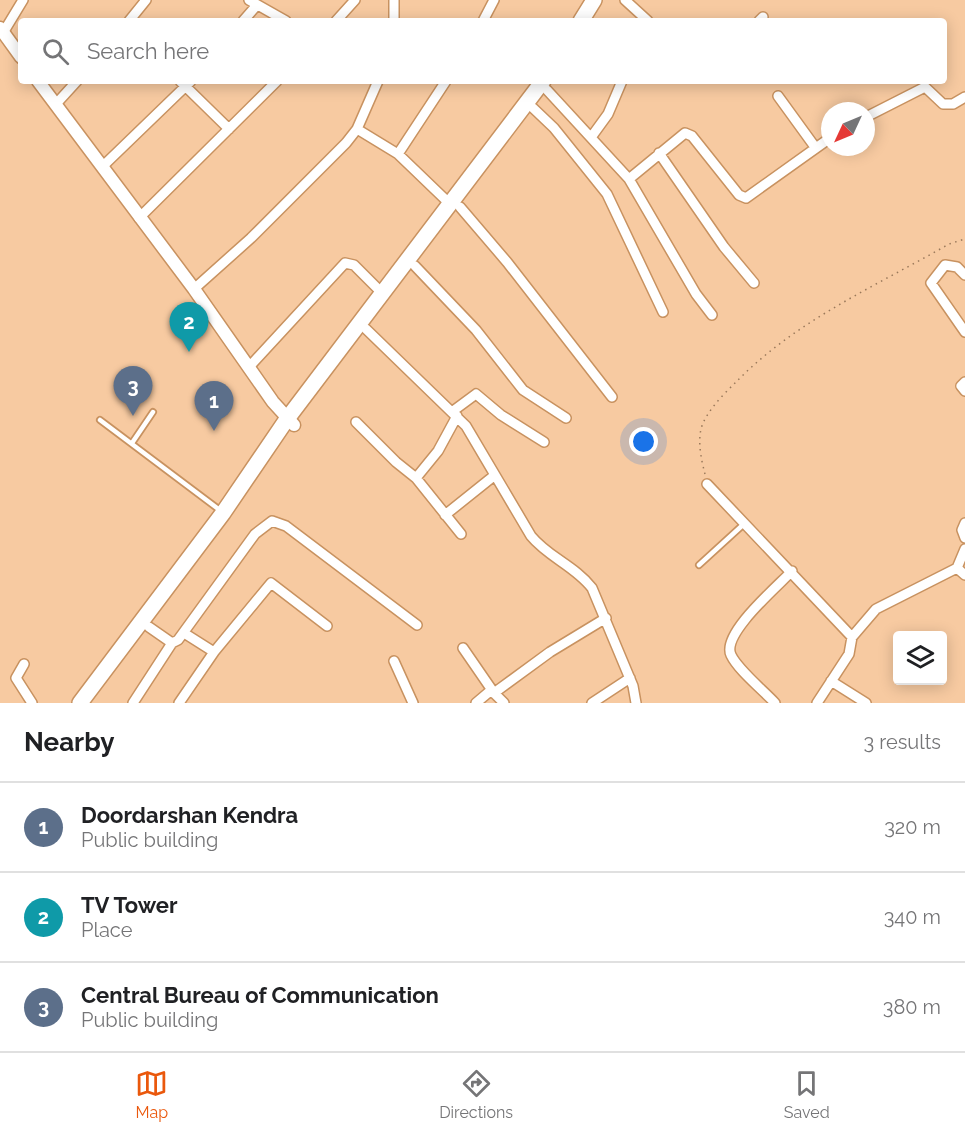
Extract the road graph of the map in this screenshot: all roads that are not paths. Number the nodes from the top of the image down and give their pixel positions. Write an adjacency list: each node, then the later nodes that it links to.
1 (23, 0): 19 (street)
2 (146, 0): 10 (street)
3 (355, 0): 13 (street)
4 (394, 0): 14 (street)
5 (494, 0): 15 (street)
6 (594, 0): 16 (main road)
7 (602, 0): 17 (main road)
8 (625, 0): 18 (street)
9 (253, 2): 11 (street); 12 (street)
10 (131, 18)
11 (245, 18)
12 (281, 18)
13 (339, 18)
14 (394, 18)
15 (485, 18)
16 (583, 18)
17 (592, 18)
18 (645, 18)
19 (2, 30): 20 (street)
20 (18, 53)
21 (41, 84): 32 (street)
22 (74, 84): 32 (street)
23 (184, 84): 42 (street)
24 (186, 84): 35 (street)
25 (274, 84): 35 (street)
26 (377, 84): 36 (street)
27 (444, 84): 41 (street)
28 (548, 84): 33 (main road); 37 (street); 44 (main road)
29 (621, 84): 37 (street)
30 (778, 96): 39 (street)
31 (965, 97): 34 (street)
32 (56, 104): 42 (street)
33 (533, 108): 44 (main road); 51 (street)
34 (875, 112)
35 (229, 129): 45 (street)
36 (357, 129): 41 (street); 49 (street)
37 (592, 136): 43 (street)
38 (821, 143): 39 (street)
39 (815, 147): 40 (street)
40 (659, 153): 43 (street); 48 (street)
41 (398, 154): 44 (street)
42 (102, 167): 45 (street)
43 (629, 179): 52 (street)
44 (455, 206): 46 (main road); 50 (main road); 58 (street)
45 (139, 218): 49 (street)
46 (415, 266): 53 (main road); 61 (street)
47 (965, 275): 54 (street)
48 (754, 283)
49 (194, 289): 55 (street)
50 (383, 294): 55 (street); 63 (main road)
51 (663, 312)
52 (712, 315)
53 (366, 329): 60 (street); 63 (main road)
54 (965, 332)
55 (249, 367): 63 (street)
56 (965, 382): 57 (street)
57 (965, 391)
58 (612, 397)
59 (153, 412): 66 (lane)
60 (455, 413): 65 (street); 67 (street); 68 (street)
61 (566, 418)
62 (100, 420): 66 (lane)
63 (291, 422): 70 (main road); 84 (main road)
64 (356, 422): 68 (street)
65 (544, 442)
66 (132, 443): 70 (lane)
67 (495, 475): 71 (street); 81 (street)
68 (416, 478): 71 (street)
69 (707, 484): 73 (street)
70 (223, 513): 96 (main road)
71 (445, 515): 74 (street)
72 (965, 522): 75 (street)
73 (745, 523): 77 (lane); 79 (street)
74 (461, 534)
75 (965, 538)
76 (965, 549): 78 (street)
77 (699, 565)
78 (957, 568): 80 (street); 86 (street)
79 (792, 571): 86 (street); 105 (street)
80 (965, 575)
81 (606, 618): 92 (street); 94 (street)
82 (327, 626): 89 (street)
83 (417, 626): 85 (street)
84 (149, 627): 87 (street); 97 (main road)
85 (184, 633): 87 (street); 89 (street)
86 (852, 637): 93 (street)
87 (172, 643): 98 (street)
88 (463, 648): 94 (street)
89 (214, 652): 99 (street)
90 (394, 661): 100 (street)
91 (24, 664): 95 (street)
92 (630, 678): 103 (street); 104 (street)
93 (831, 681): 106 (street); 107 (street)
94 (494, 693): 101 (street); 102 (street)
95 (32, 703)
96 (80, 703)
97 (91, 703)
98 (133, 703)
99 (179, 703)
100 (413, 703)
101 (476, 703)
102 (504, 703)
103 (592, 703)
104 (636, 703)
105 (775, 703)
106 (817, 703)
107 (866, 703)

